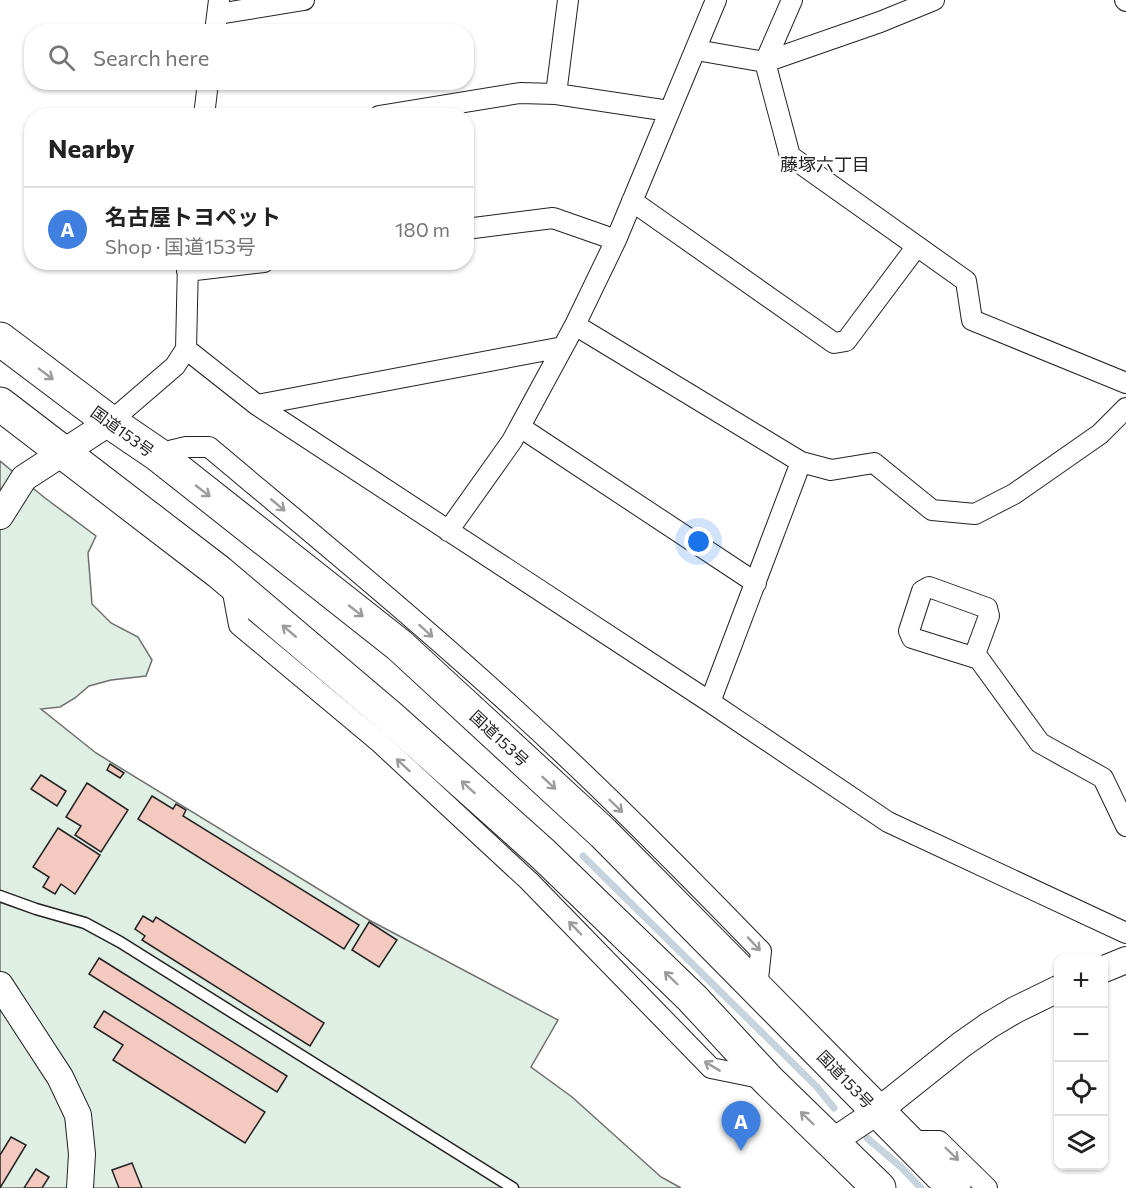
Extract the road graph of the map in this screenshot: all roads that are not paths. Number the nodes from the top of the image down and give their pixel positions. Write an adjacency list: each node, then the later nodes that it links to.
1 (304, 0): 6 (street)
2 (568, 0): 10 (street)
3 (716, 0): 7 (street)
4 (792, 0): 8 (street)
5 (934, 0): 8 (street)
6 (217, 15)
7 (696, 50): 8 (street); 13 (street)
8 (765, 62): 17 (street)
9 (207, 90): 11 (street)
10 (556, 94): 12 (street); 13 (street)
11 (205, 108)
12 (428, 108)
13 (669, 111): 14 (street)
14 (632, 201): 16 (street); 17 (street)
15 (474, 228): 16 (street)
16 (616, 240): 19 (street)
17 (917, 246): 23 (street)
18 (188, 270): 22 (street)
19 (575, 325): 21 (street); 30 (street)
20 (0, 339): 27 (highway, 国道153号, one-way to 27)
21 (563, 347): 25 (street); 28 (street)
22 (186, 350): 25 (street); 27 (street)
23 (1126, 383)
24 (0, 404): 29 (highway)
25 (257, 405): 32 (street)
26 (1126, 408): 30 (street)
27 (110, 422): 29 (street); 43 (highway, 国道153号, one-way to 43)
28 (520, 427): 32 (street); 33 (street)
29 (64, 453): 31 (street); 45 (highway, one-way to 29)
30 (801, 462): 33 (street)
31 (0, 516)
32 (448, 531): 35 (street)
33 (756, 583): 35 (street)
34 (974, 657): 36 (street)
35 (710, 702): 38 (street)
36 (1126, 826)
37 (0, 896): 47 (lane)
38 (1126, 933)
39 (1126, 960): 40 (street)
40 (1108, 967)
41 (0, 985): 46 (street)
42 (1054, 991): 43 (street)
43 (878, 1111): 44 (highway, 国道153号); 45 (street)
44 (908, 1141): 49 (highway, 国道153号); 50 (street, one-way to 50)
45 (832, 1142): 48 (highway)
46 (80, 1188)
47 (513, 1188)
48 (879, 1188)
49 (954, 1188)
50 (987, 1188)

